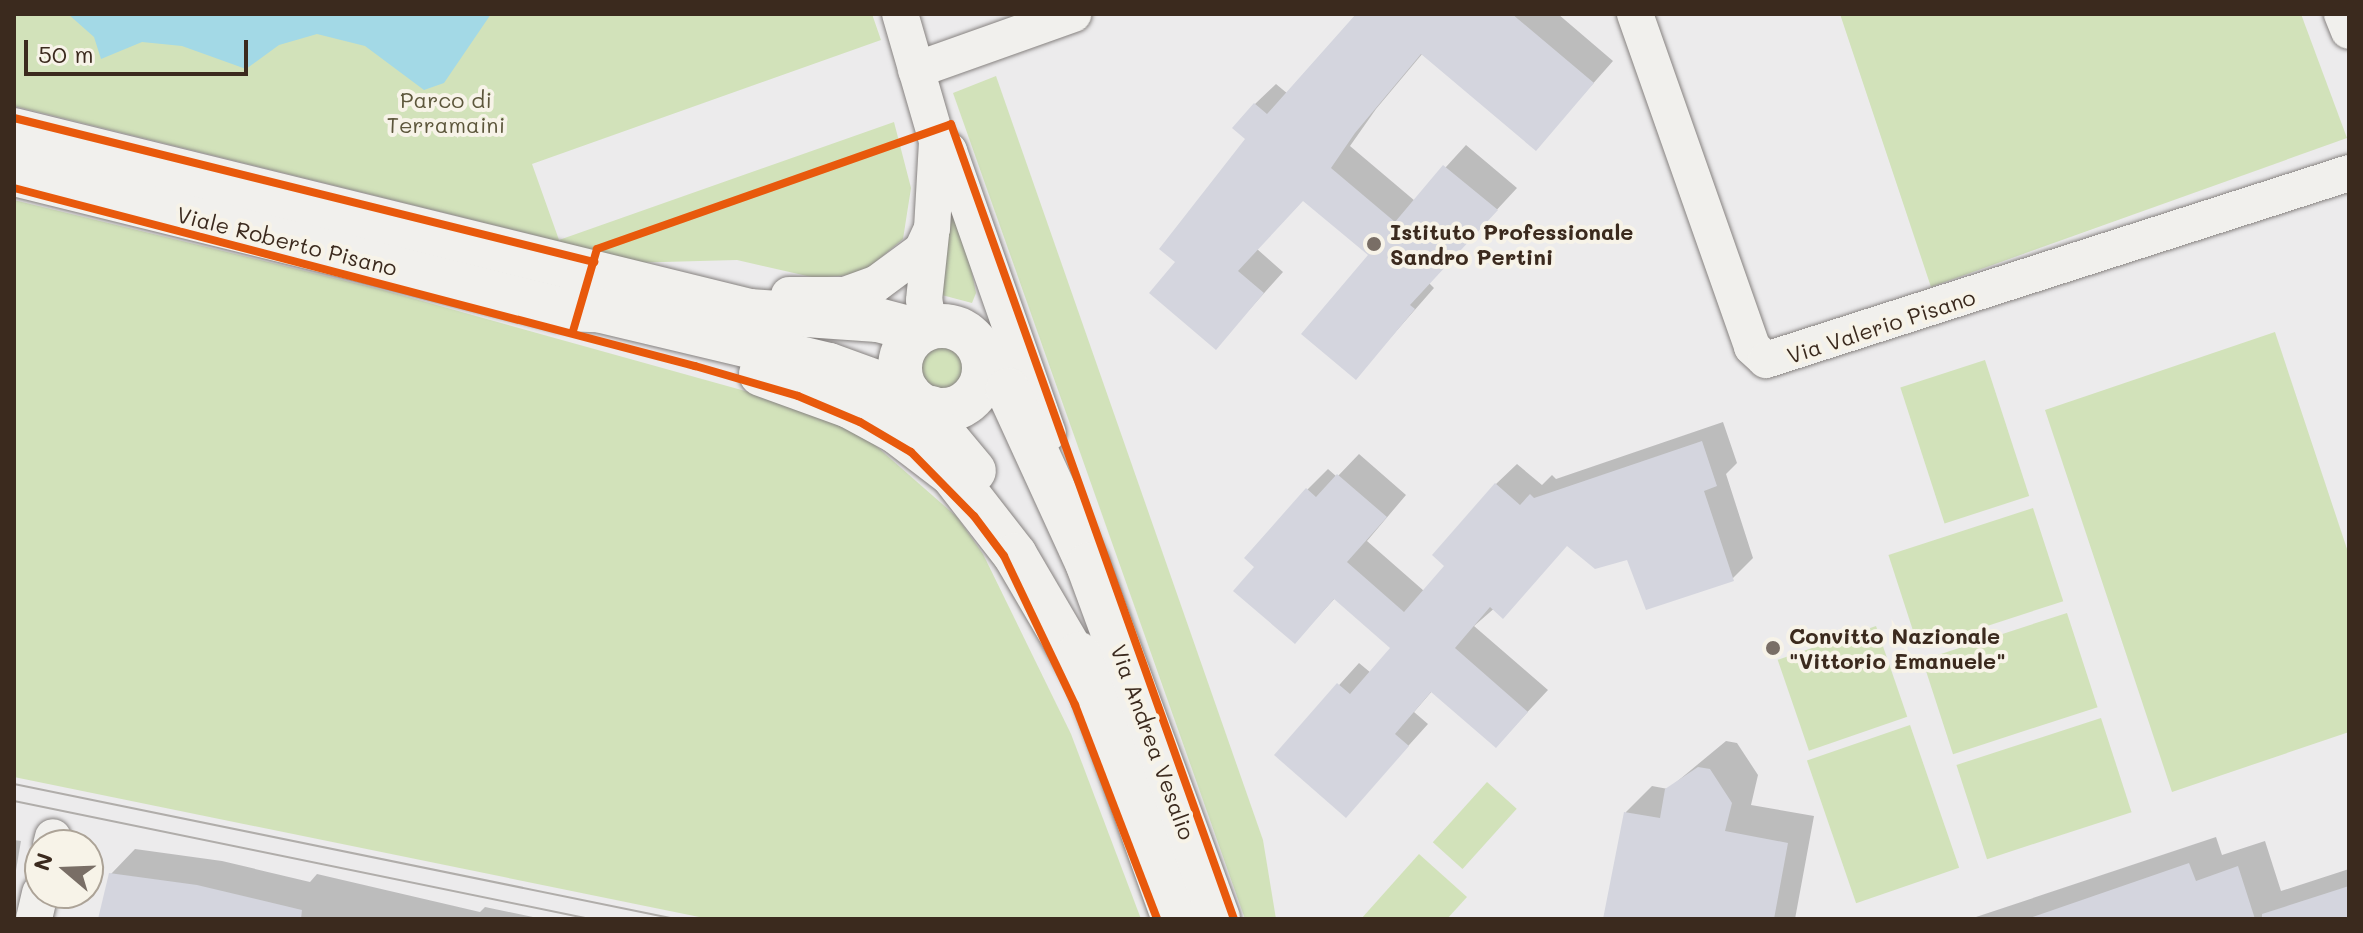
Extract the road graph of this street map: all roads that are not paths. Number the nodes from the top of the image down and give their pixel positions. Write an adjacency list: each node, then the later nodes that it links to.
1 (900, 14): 6 (street, Via Andrea Vesalio)
2 (1073, 14): 6 (street)
3 (1635, 14): 9 (street, Via Valerio Pisano)
4 (2342, 14): 5 (street)
5 (2349, 31)
6 (916, 70): 8 (street, Via Andrea Vesalio)
7 (14, 130): 13 (main road, Viale Roberto Pisano)
8 (937, 141): 11 (street, Via Andrea Vesalio); 12 (street, Via Andrea Vesalio)
9 (2349, 173)
10 (14, 174): 14 (main road, Viale Roberto Pisano)
11 (932, 229): 13 (street); 15 (street, Via Andrea Vesalio)
12 (996, 290): 16 (street); 19 (street, Via Andrea Vesalio)
13 (705, 299): 15 (main road, Viale Roberto Pisano)
14 (560, 309): 17 (main road, Viale Roberto Pisano); 18 (main road, Viale Roberto Pisano)
15 (925, 329): 16 (main road); 17 (main road)
16 (982, 357): 17 (main road); 19 (main road, Via Andrea Vesalio)
17 (920, 401): 20 (main road, Via Andrea Vesalio)
18 (849, 406): 20 (main road, Via Andrea Vesalio)
19 (1088, 565): 22 (main road, Via Andrea Vesalio)
20 (1088, 680): 21 (main road, Via Andrea Vesalio)
21 (1174, 919)
22 (1218, 919)

